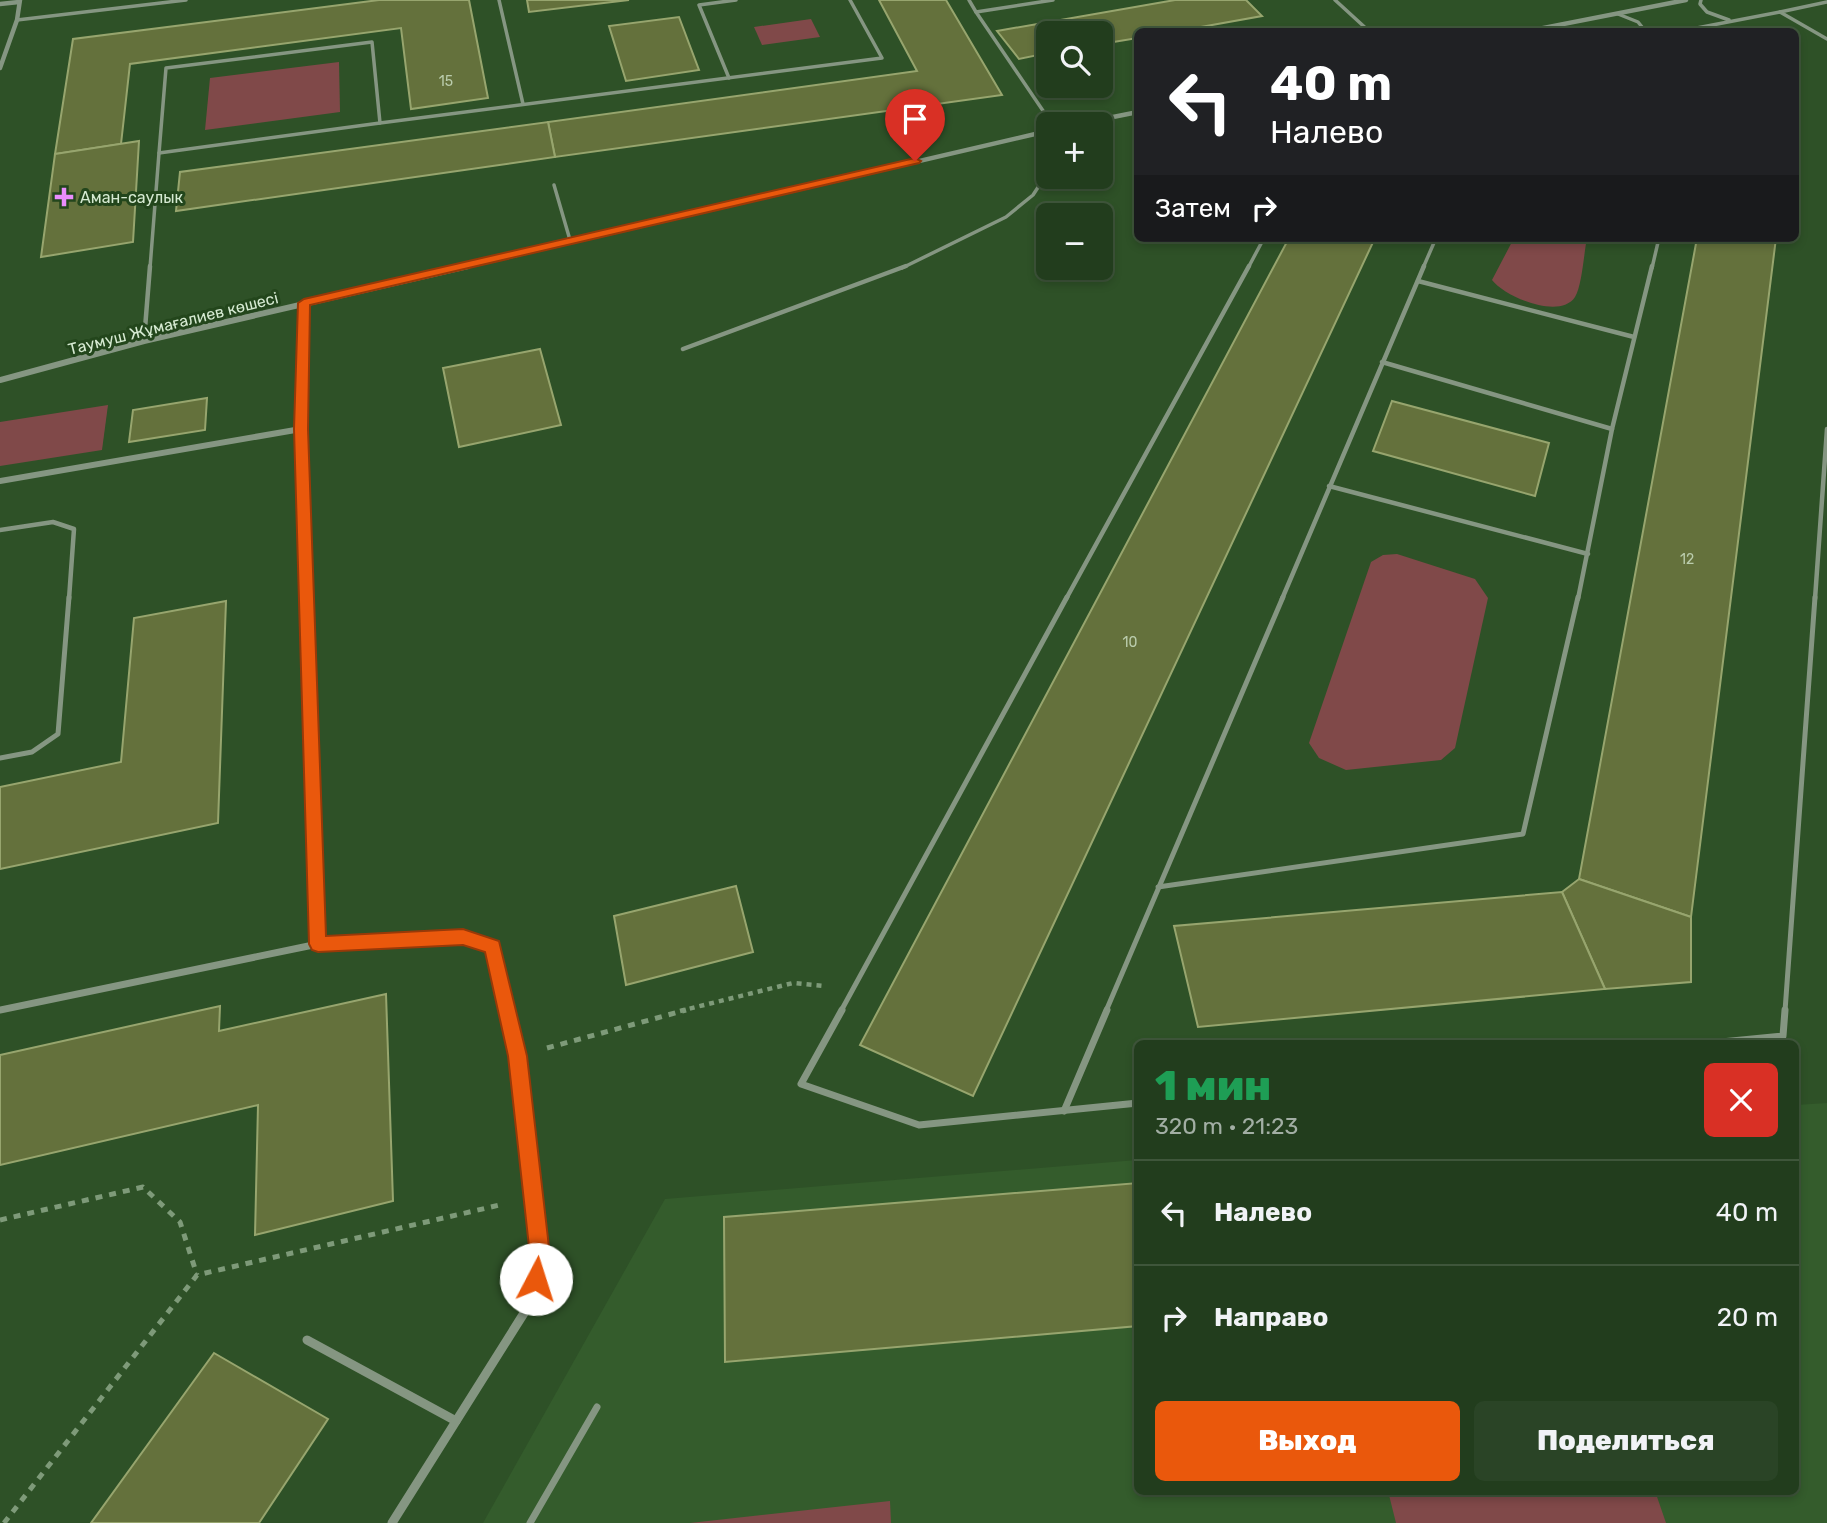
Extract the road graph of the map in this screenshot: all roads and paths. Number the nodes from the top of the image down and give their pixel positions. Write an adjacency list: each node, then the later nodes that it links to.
1 (186, 0): 16 (lane)
2 (499, 0): 25 (lane)
3 (736, 0): 24 (lane)
4 (849, 0): 24 (lane)
5 (969, 0): 13 (lane)
6 (1053, 0): 13 (lane)
7 (1335, 0): 18 (lane)
8 (1686, 0): 15 (street)
9 (1701, 0): 17 (lane)
10 (20, 1): 12 (street); 16 (street)
11 (1827, 2): 14 (lane)
12 (0, 4)
13 (976, 12): 26 (lane)
14 (1780, 12): 17 (lane); 22 (lane)
15 (1614, 13): 19 (street); 20 (lane)
16 (17, 20): 23 (street)
17 (1732, 21): 21 (lane)
18 (1366, 28)
19 (1542, 28)
20 (1644, 28)
21 (1700, 28)
22 (1827, 39)
23 (0, 68)
24 (729, 78): 25 (lane)
25 (523, 104): 29 (lane)
26 (1044, 112)
27 (1134, 113): 28 (street)
28 (1113, 117)
29 (380, 123): 31 (lane); 31 (lane)
30 (1036, 134): 34 (street, Таумуш Жұмағалиев көшесі)
31 (157, 153): 41 (lane)
32 (554, 185): 34 (lane)
33 (1037, 189): 42 (lane)
34 (570, 240): 39 (street, Таумуш Жұмағалиев көшесі)
35 (1262, 242): 55 (lane)
36 (1434, 242): 38 (lane)
37 (1658, 242): 40 (lane)
38 (1418, 281): 40 (lane); 43 (lane)
39 (304, 303): 41 (street, Таумуш Жұмағалиев көшесі); 45 (street)
40 (1634, 337): 46 (lane)
41 (144, 341): 44 (street, Таумуш Жұмағалиев көшесі)
42 (683, 349)
43 (1382, 362): 46 (lane); 49 (lane)
44 (0, 380)
45 (301, 429): 48 (street); 54 (street)
46 (1612, 429): 51 (lane)
47 (1827, 429): 57 (lane)
48 (0, 481)
49 (1329, 486): 51 (lane); 53 (lane)
50 (0, 530): 52 (lane)
51 (1588, 554): 53 (lane)
52 (0, 758)
53 (1158, 887): 60 (lane)
54 (318, 944): 56 (street); 58 (street)
55 (852, 989): 58 (path); 60 (lane)
56 (0, 1010)
57 (1739, 1040)
58 (518, 1056): 61 (street)
59 (1134, 1103): 60 (lane)
60 (1064, 1111)
61 (532, 1197): 63 (path); 66 (street)
62 (0, 1220): 63 (path)
63 (197, 1275): 67 (path)
64 (307, 1340): 66 (street)
65 (597, 1407): 69 (lane)
66 (456, 1422): 68 (street)
67 (4, 1523)
68 (392, 1523)
69 (530, 1523)

